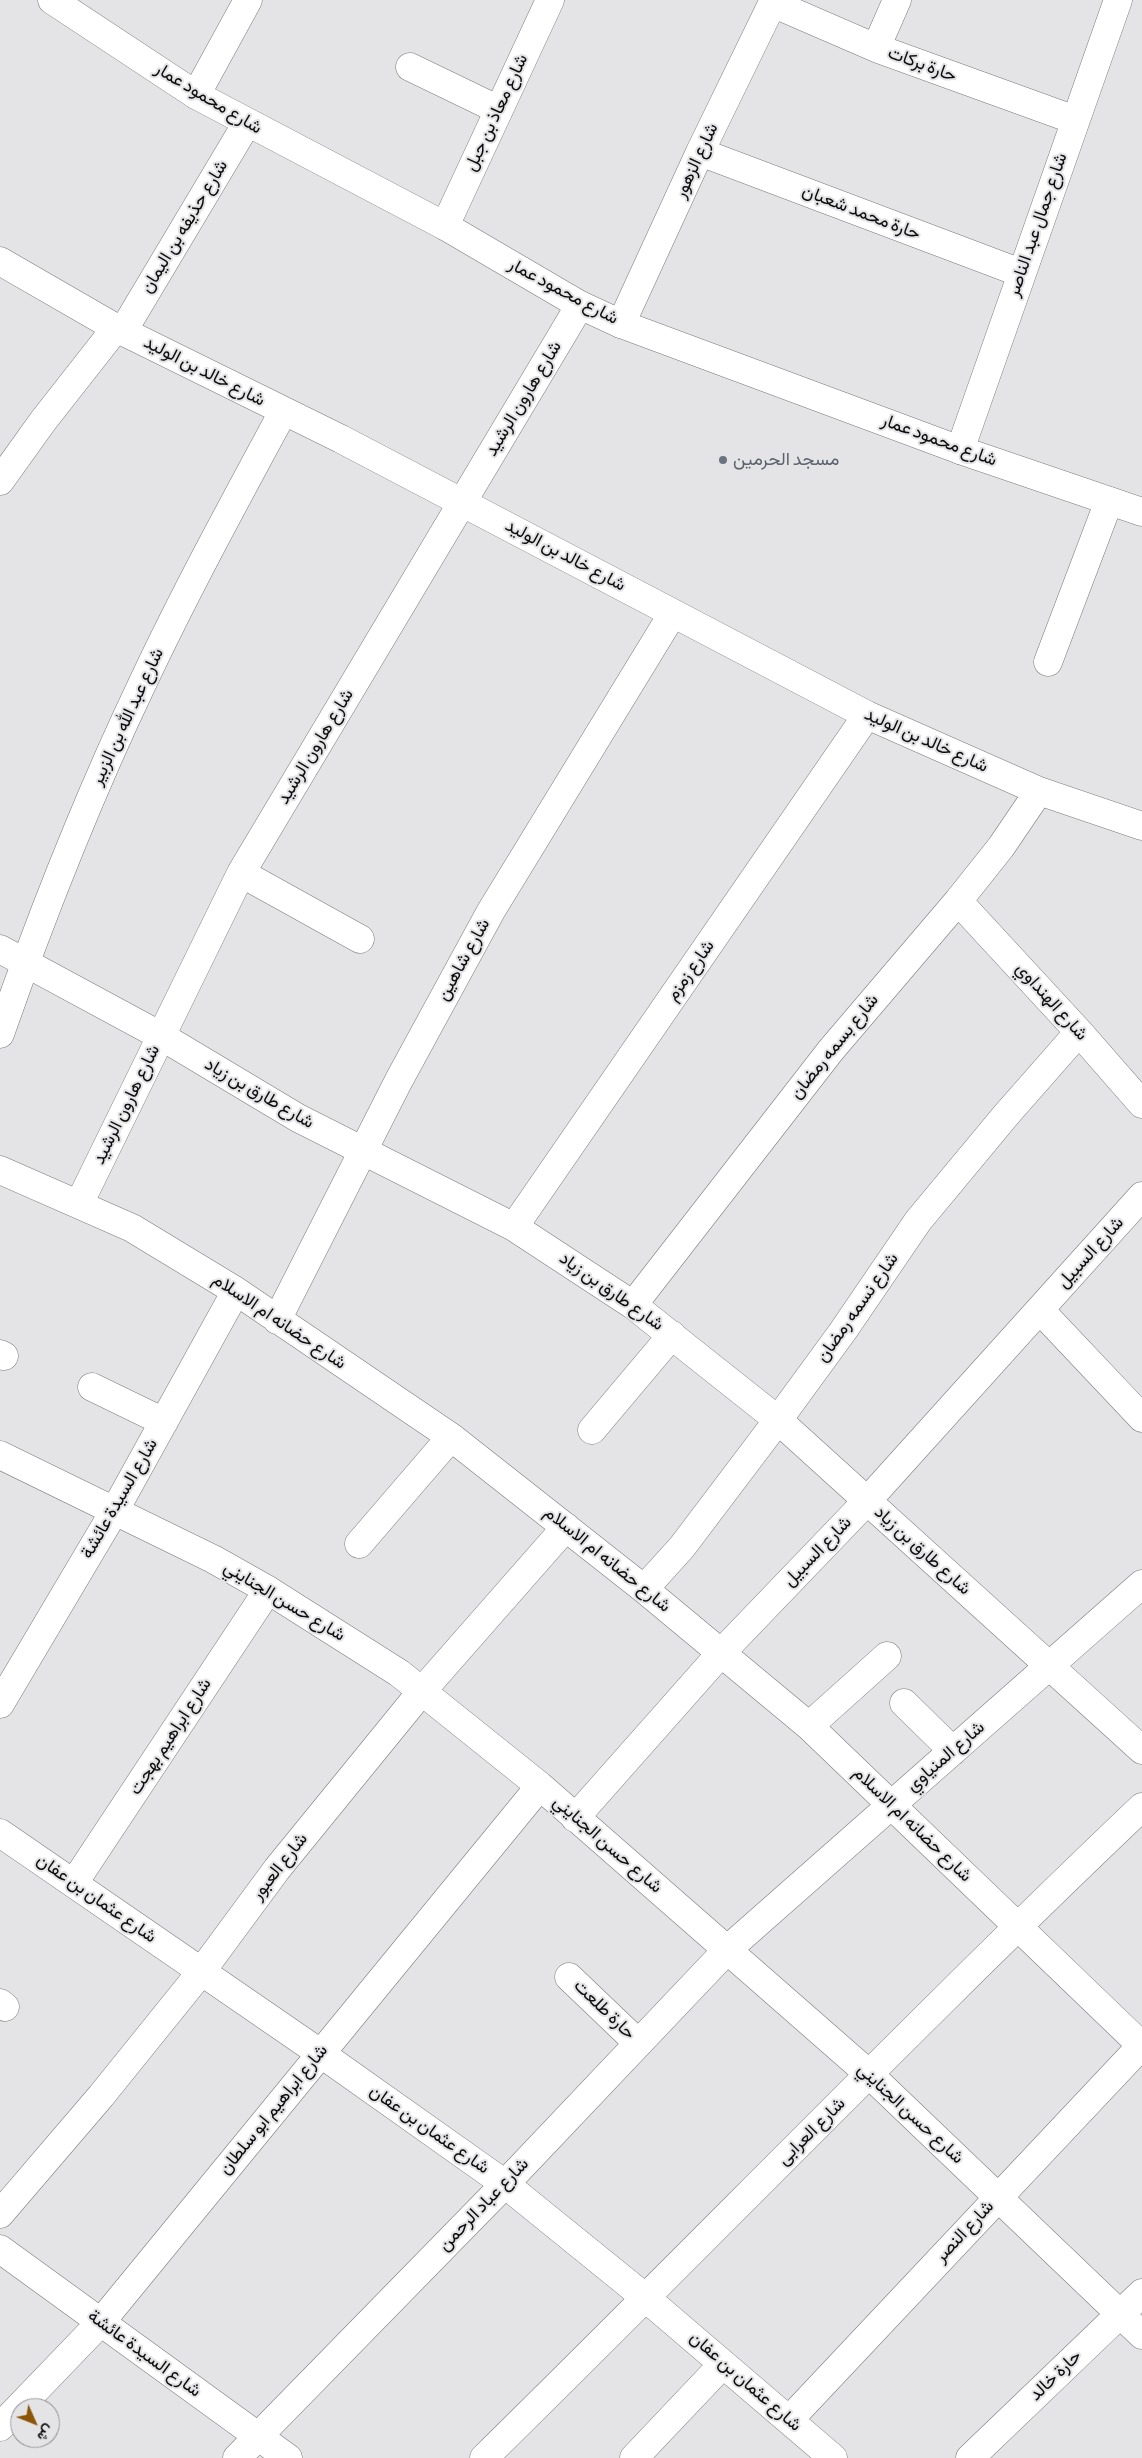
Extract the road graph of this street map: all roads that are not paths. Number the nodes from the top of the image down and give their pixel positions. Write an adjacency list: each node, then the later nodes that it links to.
1 (52, 0): 9 (street, شارع محمود عمار)
2 (248, 0): 9 (street)
3 (550, 0): 10 (street, شارع معاذ بن جبل)
4 (897, 0): 7 (street)
5 (1118, 0): 11 (street, شارع جمال عبد الناصر)
6 (773, 2): 7 (street, حارة بركات); 13 (street, شارع الزهور)
7 (876, 48): 11 (street, حارة بركات)
8 (410, 67): 10 (street)
9 (196, 96): 12 (street, شارع محمود عمار)
10 (499, 110): 14 (street, شارع معاذ بن جبل)
11 (1075, 120): 16 (street, شارع جمال عبد الناصر)
12 (247, 124): 14 (street, شارع محمود عمار); 19 (street, شارع حذيفه بن اليمان)
13 (700, 152): 16 (street, حارة محمد شعبان); 18 (street, شارع الزهور)
14 (445, 226): 17 (street, شارع محمود عمار)
15 (0, 261): 19 (street, شارع خالد بن الوليد)
16 (1021, 273): 21 (street, شارع جمال عبد الناصر)
17 (580, 305): 18 (street, شارع محمود عمار); 24 (street, شارع هارون الرشيد)
18 (622, 324): 21 (street, شارع محمود عمار)
19 (119, 329): 20 (street, شارع خالد بن الوليد); 22 (street, شارع حذيفه بن اليمان)
20 (283, 412): 24 (street, شارع خالد بن الوليد); 35 (street, شارع عبد الله بن الزبير)
21 (960, 450): 23 (street, شارع محمود عمار)
22 (0, 481)
23 (1109, 501): 25 (street, شارع محمود عمار); 27 (street)
24 (462, 502): 26 (street, شارع خالد بن الوليد); 31 (street, شارع هارون الرشيد)
25 (1142, 512)
26 (673, 613): 28 (street, شارع خالد بن الوليد); 40 (street, شارع شاهين)
27 (1048, 662)
28 (867, 715): 29 (street, شارع خالد بن الوليد); 44 (street, شارع زمزم)
29 (1039, 791): 30 (street, شارع خالد بن الوليد); 32 (street, شارع بسمه رمضان)
30 (1142, 826)
31 (241, 873): 33 (street); 38 (street, شارع هارون الرشيد)
32 (958, 901): 36 (street, شارع الهنداوي); 46 (street, شارع بسمه رمضان)
33 (360, 940)
34 (0, 949): 35 (street, شارع طارق بن زياد)
35 (25, 962): 37 (street, شارع عبد الله بن الزبير); 38 (street, شارع طارق بن زياد)
36 (1079, 1032): 39 (street, شارع الهنداوي); 52 (street, شارع نسمه رمضان)
37 (0, 1034)
38 (161, 1036): 40 (street, شارع طارق بن زياد); 43 (street, شارع هارون الرشيد)
39 (1142, 1104)
40 (362, 1152): 44 (street, شارع طارق بن زياد); 48 (street, شارع شاهين)
41 (0, 1170): 43 (street, شارع حضانه ام الاسلام)
42 (1142, 1196): 47 (street, شارع السبيل)
43 (79, 1204): 45 (street, شارع حضانه ام الاسلام)
44 (514, 1227): 46 (street, شارع طارق بن زياد)
45 (236, 1291): 48 (street, شارع حضانه ام الاسلام); 53 (street, شارع السيدة عائشة)
46 (633, 1305): 49 (street, شارع طارق بن زياد)
47 (1040, 1310): 51 (street); 57 (street, شارع السبيل)
48 (277, 1320): 55 (street, شارع حضانه ام الاسلام)
49 (672, 1335): 52 (street, شارع طارق بن زياد); 54 (street)
50 (92, 1387): 53 (street)
51 (1142, 1418)
52 (778, 1420): 57 (street, شارع طارق بن زياد); 62 (street, شارع نسمه رمضان)
53 (164, 1422): 58 (street, شارع السيدة عائشة)
54 (592, 1430)
55 (451, 1437): 59 (street, شارع حضانه ام الاسلام); 60 (street)
56 (0, 1455): 58 (street, شارع حسن الجنايني)
57 (867, 1501): 64 (street, شارع السبيل); 66 (street, شارع طارق بن زياد)
58 (115, 1510): 63 (street, شارع حسن الجنايني); 69 (street, شارع السيدة عائشة)
59 (566, 1526): 62 (street, شارع حضانه ام الاسلام); 67 (street, شارع العبور)
60 (359, 1544)
61 (1142, 1584): 66 (street, شارع المنياوي)
62 (644, 1589): 64 (street, شارع حضانه ام الاسلام)
63 (268, 1590): 67 (street, شارع حسن الجنايني); 78 (street, شارع ابراهيم بهجت)
64 (720, 1653): 70 (street, شارع حضانه ام الاسلام); 76 (street, شارع السبيل)
65 (887, 1656): 70 (street)
66 (1050, 1666): 71 (street, شارع طارق بن زياد); 72 (street, شارع المنياوي)
67 (422, 1690): 73 (street, شارع حسن الجنايني); 81 (street, شارع العبور)
68 (904, 1702): 72 (street)
69 (0, 1704)
70 (809, 1726): 74 (street, شارع حضانه ام الاسلام)
71 (1142, 1750)
72 (953, 1751): 74 (street, شارع المنياوي)
73 (540, 1786): 76 (street, شارع حسن الجنايني); 85 (street, شارع ابراهيم ابو سلطان)
74 (892, 1804): 79 (street, شارع حضانه ام الاسلام); 80 (street, شارع المنياوي)
75 (1142, 1807): 79 (street, شارع العرابى)
76 (575, 1818): 80 (street, شارع حسن الجنايني)
77 (0, 1833): 78 (street, شارع عثمان بن عفان)
78 (74, 1883): 81 (street, شارع عثمان بن عفان)
79 (1016, 1927): 84 (street, شارع حضانه ام الاسلام); 86 (street, شارع العرابى)
80 (728, 1949): 83 (street, شارع عباد الرحمن); 86 (street, شارع حسن الجنايني)
81 (200, 1972): 85 (street, شارع عثمان بن عفان); 89 (street, شارع العبور)
82 (569, 1976): 83 (street, حارة طلعت)
83 (638, 2043): 87 (street, شارع عباد الرحمن)
84 (1142, 2046): 88 (street, شارع النصر)
85 (320, 2053): 87 (street, شارع عثمان بن عفان); 94 (street, شارع ابراهيم ابو سلطان)
86 (869, 2074): 88 (street, شارع حسن الجنايني); 92 (street, شارع العرابى)
87 (505, 2184): 92 (street, شارع عثمان بن عفان); 99 (street, شارع عباد الرحمن)
88 (999, 2197): 93 (street, شارع حسن الجنايني); 97 (street, شارع النصر)
89 (0, 2214)
90 (0, 2249): 94 (street, شارع السيدة عائشة)
91 (1142, 2293): 93 (street, حارة خالد)
92 (647, 2299): 96 (street, شارع عثمان بن عفان); 102 (street, شارع العرابى)
93 (1120, 2314): 95 (street, شارع حسن الجنايني); 105 (street, حارة خالد)
94 (101, 2322): 98 (street, شارع ابراهيم ابو سلطان); 99 (street, شارع السيدة عائشة)
95 (1142, 2335)
96 (723, 2364): 97 (street, شارع عثمان بن عفان); 103 (street)
97 (789, 2420): 104 (street, شارع عثمان بن عفان)
98 (0, 2427)
99 (258, 2437): 100 (street, شارع عباد الرحمن); 101 (street, شارع السيدة عائشة)
100 (237, 2458)
101 (288, 2458)
102 (484, 2458)
103 (634, 2458)
104 (833, 2458)
105 (970, 2458)

